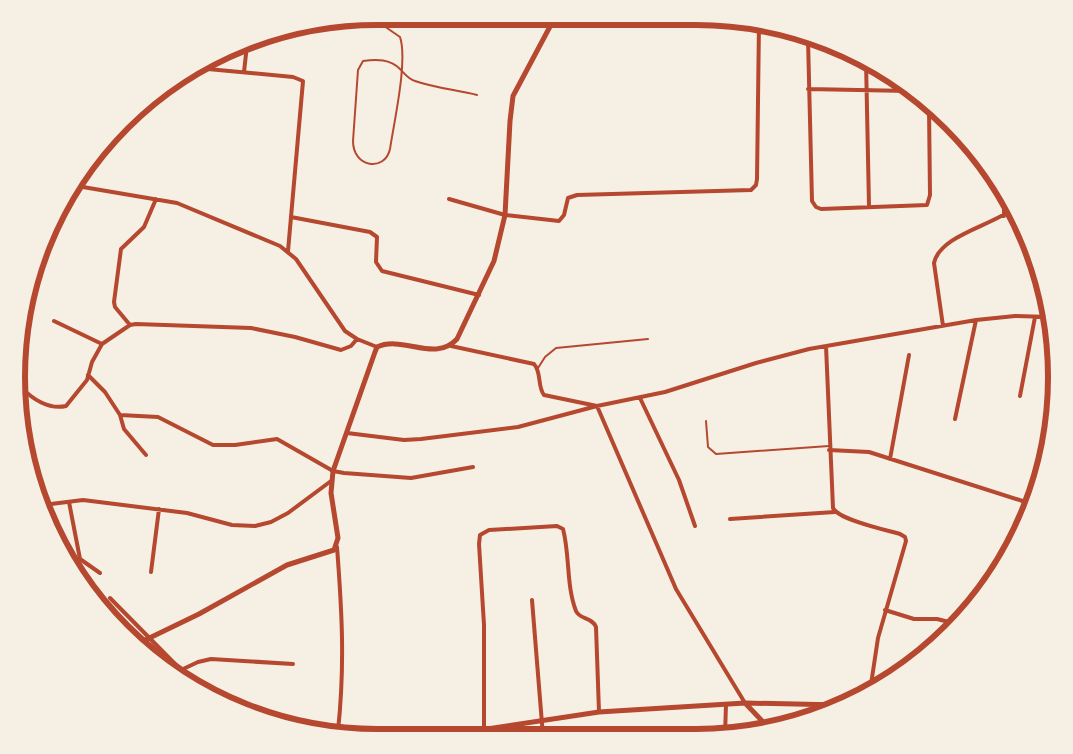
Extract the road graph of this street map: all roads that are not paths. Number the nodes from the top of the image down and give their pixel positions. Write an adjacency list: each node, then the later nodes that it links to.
1 (383, 25): 7 (lane)
2 (551, 25): 21 (street)
3 (759, 31): 21 (street)
4 (808, 44): 10 (street)
5 (246, 50): 9 (street)
6 (207, 69): 9 (street)
7 (400, 69): 7 (lane); 13 (lane)
8 (866, 69): 11 (street)
9 (244, 72): 23 (street)
10 (808, 89): 11 (street); 18 (street)
11 (866, 90): 12 (street); 18 (street)
12 (901, 91)
13 (477, 95)
14 (929, 113): 18 (street)
15 (81, 187): 16 (street)
16 (156, 199): 24 (street); 30 (street)
17 (449, 199): 21 (street)
18 (868, 206)
19 (1004, 206): 22 (street)
20 (1008, 213): 22 (street)
21 (505, 215): 25 (street)
22 (1004, 216): 31 (street)
23 (291, 217): 24 (street); 25 (street)
24 (288, 251): 32 (street)
25 (479, 295): 35 (street)
26 (1035, 317): 27 (street); 28 (street); 42 (street)
27 (1043, 317)
28 (976, 320): 31 (street); 46 (street)
29 (54, 321): 34 (street)
30 (130, 325): 32 (street); 34 (street)
31 (943, 326): 36 (street)
32 (357, 339): 37 (street)
33 (648, 339): 39 (lane)
34 (102, 344): 40 (street)
35 (451, 346): 37 (street); 39 (street)
36 (826, 346): 43 (street); 49 (street)
37 (377, 348): 48 (street)
38 (909, 355): 51 (street)
39 (538, 368): 44 (street)
40 (88, 375): 41 (street); 45 (street)
41 (26, 392)
42 (1020, 396)
43 (640, 398): 44 (street); 61 (street)
44 (597, 406): 48 (street); 75 (street)
45 (120, 415): 50 (street); 53 (street)
46 (955, 419)
47 (706, 421): 49 (lane)
48 (347, 433): 53 (street)
49 (829, 448): 51 (street); 59 (street)
50 (146, 455)
51 (890, 459): 56 (street)
52 (473, 467): 53 (street)
53 (333, 471): 54 (street)
54 (331, 481): 58 (street); 62 (street)
55 (69, 502): 57 (street); 58 (street); 64 (street)
56 (1025, 502)
57 (49, 504)
58 (159, 509): 63 (street)
59 (835, 512): 60 (street); 67 (street)
60 (730, 518)
61 (695, 526)
62 (336, 547): 69 (street); 81 (street)
63 (151, 572)
64 (100, 573)
65 (110, 598): 69 (street)
66 (532, 600): 79 (street)
67 (885, 610): 68 (street); 74 (street)
68 (949, 622)
69 (150, 637): 70 (street); 72 (street)
70 (143, 641)
71 (293, 664): 73 (street)
72 (178, 667)
73 (181, 670)
74 (871, 682)
75 (745, 703): 76 (street); 77 (street); 80 (street)
76 (726, 704): 78 (street); 82 (street)
77 (824, 705)
78 (599, 712): 79 (street); 83 (street)
79 (542, 720): 83 (street); 84 (street)
80 (763, 722)
81 (338, 727)
82 (725, 727)
83 (484, 729)
84 (542, 729)

